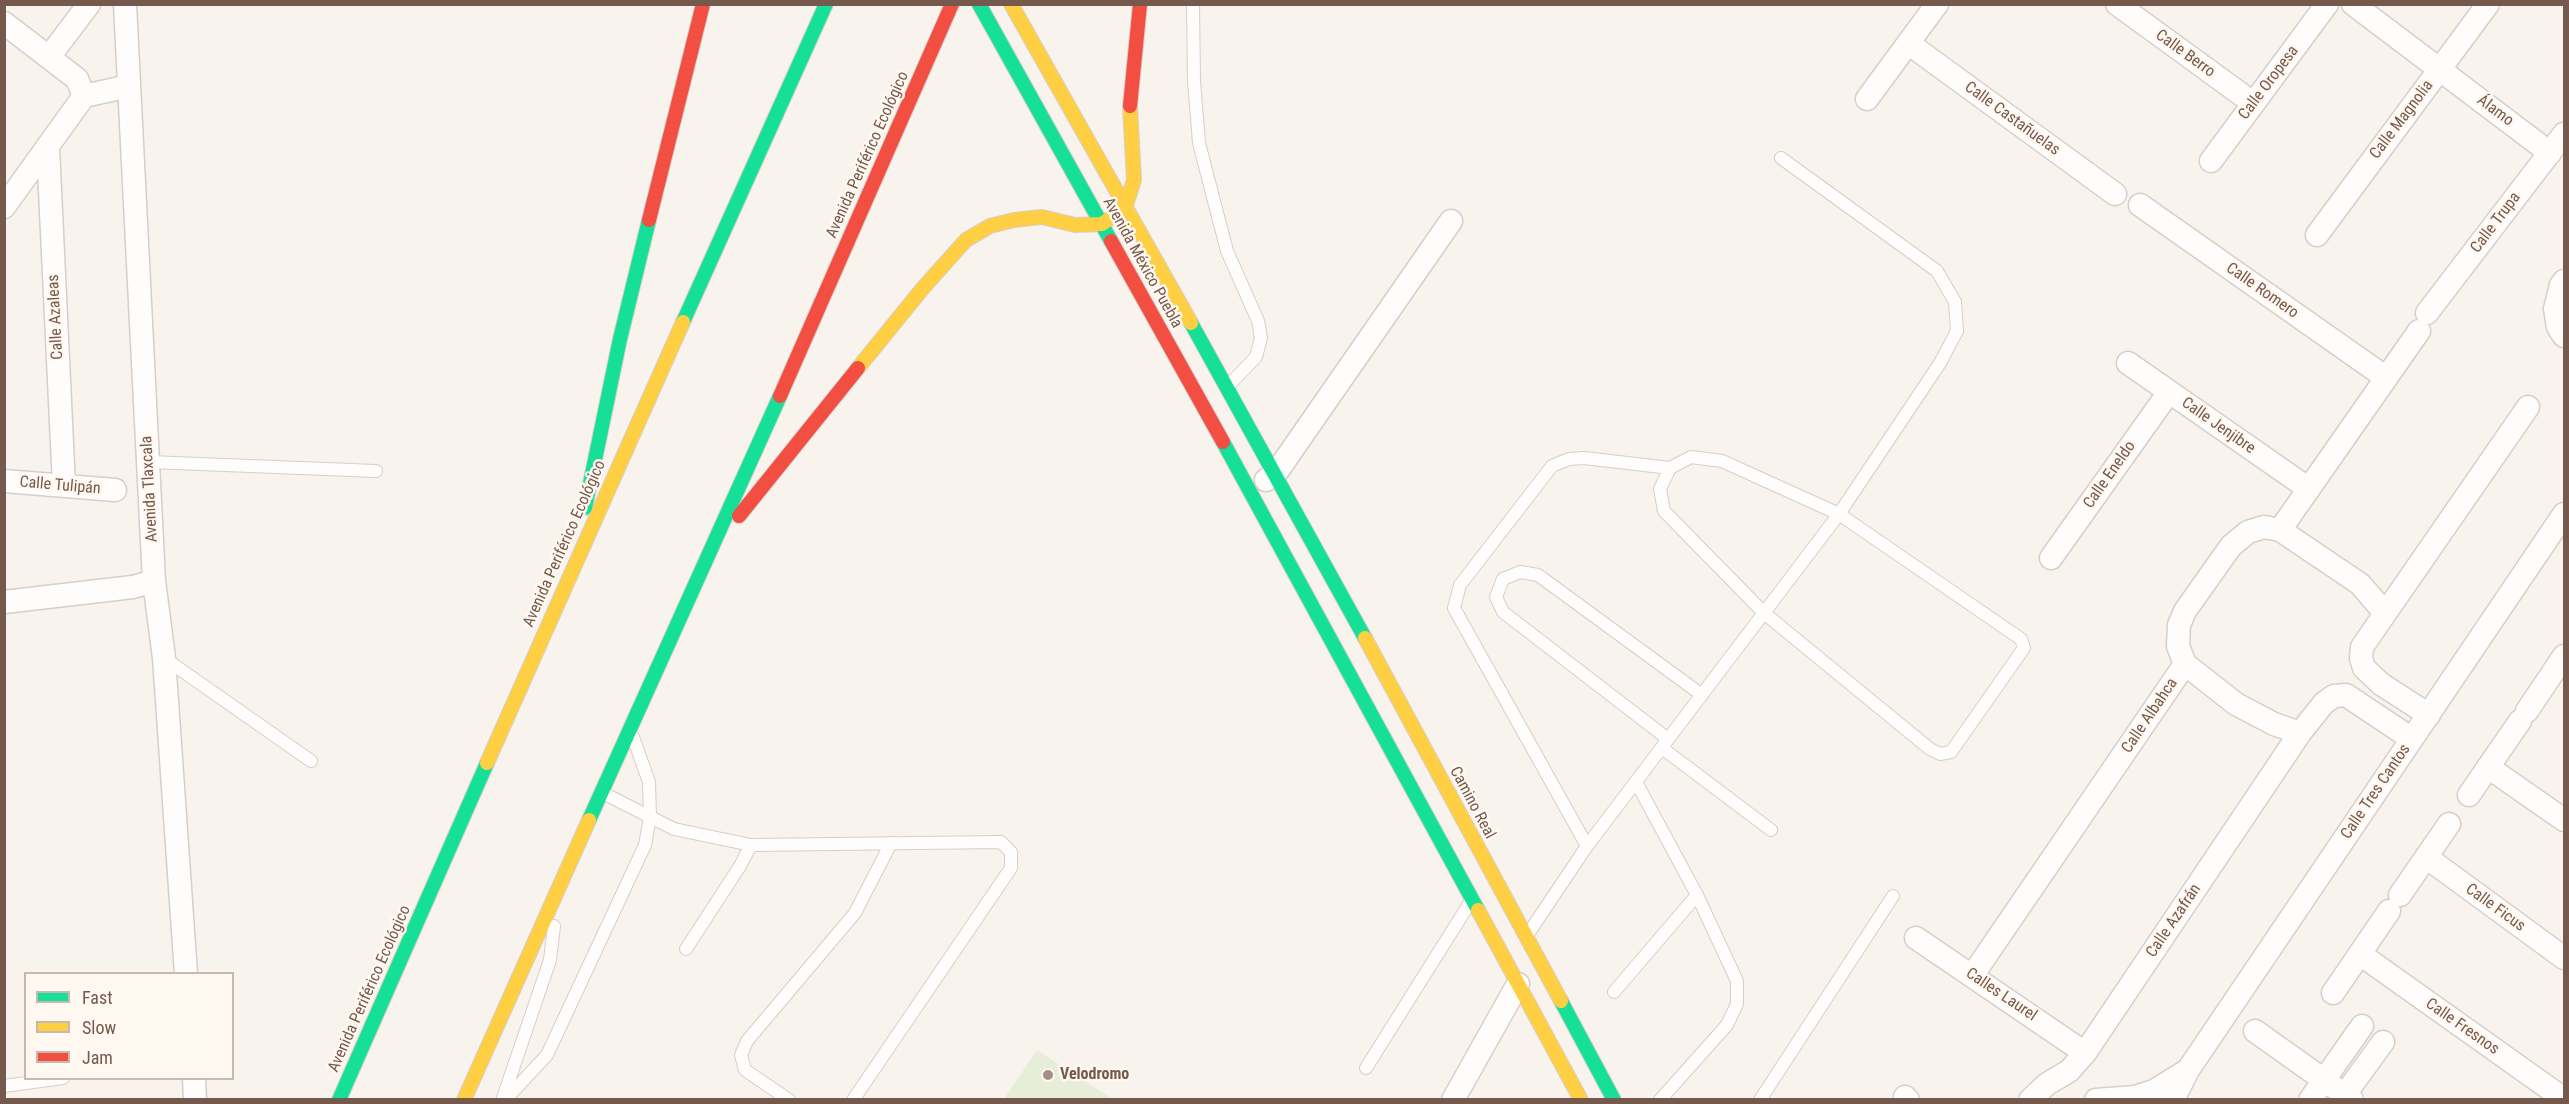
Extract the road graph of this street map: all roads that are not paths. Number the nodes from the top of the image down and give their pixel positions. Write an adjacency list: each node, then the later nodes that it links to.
1 (90, 4): 17 (street)
2 (125, 4): 19 (street, Avenida Tlaxcala)
3 (703, 4): 57 (main road)
4 (826, 4): 57 (main road, Avenida Periférico Ecológico)
5 (979, 4): 33 (main road, Avenida México Puebla)
6 (1011, 4): 31 (main road, Avenida México Puebla)
7 (1140, 4): 31 (main road)
8 (1193, 4): 40 (lane)
9 (1937, 4): 16 (street)
10 (2116, 4): 22 (street, Calle Berro)
11 (2327, 4): 22 (street, Calle Oropesa)
12 (2353, 4): 18 (street, Álamo)
13 (2488, 4): 18 (street, Calle Magnolia)
14 (950, 9): 55 (main road, Avenida Periférico Ecológico)
15 (4, 23): 17 (street)
16 (1908, 43): 21 (street); 28 (street, Calle Castañuelas)
17 (49, 57): 20 (street)
18 (2440, 69): 25 (street, Álamo); 34 (street, Calle Magnolia)
19 (129, 86): 20 (street); 42 (street, Avenida Tlaxcala)
20 (84, 96): 24 (street)
21 (1867, 99)
22 (2253, 104): 27 (street, Calle Oropesa)
23 (2565, 134): 25 (street, Calle Trupa)
24 (48, 148): 30 (street); 47 (street, Calle Azaleas)
25 (2550, 153): 38 (street, Calle Trupa)
26 (1781, 159): 51 (lane)
27 (2211, 161)
28 (2115, 194)
29 (2139, 205): 38 (street, Calle Romero)
30 (4, 207)
31 (1125, 208): 33 (main road); 40 (main road, Avenida México Puebla)
32 (1451, 221): 45 (street)
33 (1102, 224): 40 (main road, Avenida México Puebla); 55 (main road)
34 (2316, 235)
35 (2565, 281): 36 (street)
36 (2565, 336)
37 (2128, 363): 39 (street, Calle Jenjibre)
38 (2385, 377): 48 (street)
39 (2169, 392): 48 (street, Calle Jenjibre); 56 (street, Calle Eneldo)
40 (1214, 394): 45 (main road, Avenida México Puebla); 50 (main road, Avenida México Puebla)
41 (2528, 407): 61 (street)
42 (149, 462): 44 (lane); 58 (street, Avenida Tlaxcala)
43 (1670, 468): 51 (lane); 60 (lane); 84 (lane)
44 (376, 471)
45 (1276, 473): 50 (street); 53 (main road, Avenida México Puebla)
46 (4, 481): 47 (street, Calle Tulipán)
47 (64, 486): 49 (street, Calle Tulipán)
48 (2309, 489): 54 (street)
49 (115, 490)
50 (1250, 491): 89 (main road, Avenida México Puebla)
51 (1839, 513): 60 (lane); 60 (lane)
52 (2565, 514): 68 (street, Calle Tres Cantos)
53 (1302, 521): 90 (main road, Camino Real)
54 (2280, 530): 61 (street); 63 (street, Calle Albahca)
55 (713, 548): 69 (main road, Avenida Periférico Ecológico)
56 (2051, 558)
57 (572, 569): 113 (main road, Avenida Periférico Ecológico)
58 (154, 581): 59 (street); 62 (street, Avenida Tlaxcala)
59 (4, 602)
60 (1764, 613): 66 (lane)
61 (2385, 613): 65 (street)
62 (164, 658): 73 (lane); 95 (street, Avenida Tlaxcala)
63 (2185, 664): 70 (street); 96 (street, Calle Albahca)
64 (2562, 665): 74 (street)
65 (2381, 684): 67 (street); 68 (street)
66 (1702, 695): 72 (lane); 72 (lane)
67 (2366, 708): 70 (street, Calle Azafrán); 71 (street, Calle Azafrán)
68 (2429, 715): 71 (street, Calle Tres Cantos)
69 (630, 727): 76 (main road, Avenida Periférico Ecológico); 78 (lane)
70 (2300, 733): 103 (street, Calle Azafrán)
71 (2412, 739): 105 (street, Calle Tres Cantos)
72 (1665, 743): 75 (lane); 81 (lane)
73 (311, 761)
74 (2488, 767): 77 (street); 79 (street)
75 (1636, 782): 84 (lane); 87 (lane)
76 (601, 792): 78 (lane); 86 (main road, Avenida Periférico Ecológico)
77 (2469, 795)
78 (650, 818): 83 (lane); 115 (lane)
79 (2565, 820)
80 (2449, 824): 85 (street)
81 (1771, 830)
82 (891, 843): 83 (lane); 116 (lane); 117 (lane)
83 (751, 845): 92 (lane)
84 (1587, 846): 90 (lane)
85 (2426, 857): 93 (street); 94 (street, Calle Ficus)
86 (560, 883): 114 (main road, Avenida Periférico Ecológico); 115 (lane)
87 (1697, 895): 98 (lane); 121 (lane)
88 (1893, 896): 122 (lane)
89 (1473, 897): 97 (main road); 104 (lane)
90 (1525, 937): 120 (main road, Camino Real)
91 (1917, 938): 96 (street, Calles Laurel)
92 (686, 949)
93 (2360, 954): 99 (street); 126 (street, Calle Fresnos)
94 (2565, 958)
95 (186, 972)
96 (1972, 976): 103 (street, Calles Laurel)
97 (1518, 984): 118 (street); 119 (main road)
98 (1614, 992)
99 (2333, 993)
100 (2362, 1026): 108 (street)
101 (2255, 1031): 108 (street)
102 (2383, 1042): 111 (street)
103 (2085, 1053): 110 (street, Calle Azafrán)
104 (1366, 1068)
105 (2188, 1070): 123 (street, Calle Tres Cantos); 124 (street, Calle Tres Cantos)
106 (48, 1080): 109 (lane)
107 (194, 1080): 112 (street)
108 (2324, 1080): 111 (street); 125 (street)
109 (4, 1086)
110 (2031, 1097)
111 (2346, 1098)
112 (195, 1100)
113 (339, 1100)
114 (464, 1100)
115 (504, 1100)
116 (789, 1100)
117 (853, 1100)
118 (1453, 1100)
119 (1581, 1100)
120 (1614, 1100)
121 (1660, 1100)
122 (1760, 1100)
123 (2096, 1100)
124 (2173, 1100)
125 (2310, 1100)
126 (2565, 1100)

